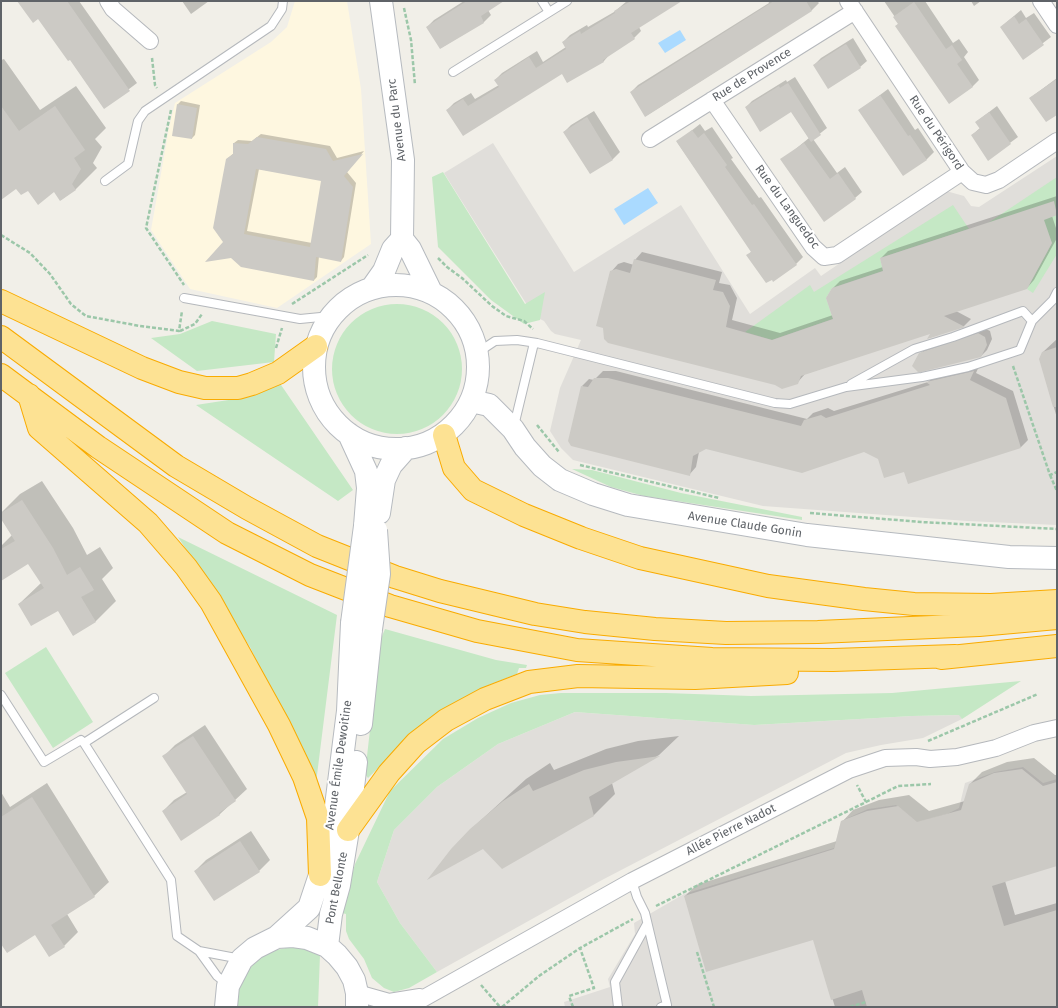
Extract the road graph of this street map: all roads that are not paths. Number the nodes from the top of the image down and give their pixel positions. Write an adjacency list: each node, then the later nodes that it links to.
1 (108, 1): 10 (street)
2 (283, 1): 16 (lane)
3 (381, 1): 17 (main road, Avenue du Parc)
4 (542, 1): 8 (lane)
5 (567, 1): 8 (lane)
6 (1041, 1): 9 (street)
7 (851, 6): 12 (street, Rue de Provence); 15 (street, Rue du Périgord)
8 (550, 12): 11 (lane)
9 (1057, 25)
10 (150, 41)
11 (453, 72)
12 (712, 100): 13 (street, Rue de Provence); 15 (street, Rue du Languedoc)
13 (650, 140)
14 (1057, 141): 15 (street, Rue du Périgord)
15 (962, 172)
16 (105, 182)
17 (402, 239): 18 (main road); 19 (main road)
18 (372, 288): 19 (main road); 23 (main road)
19 (431, 292): 28 (main road)
20 (1057, 292): 24 (lane)
21 (184, 298): 23 (lane)
22 (1, 301): 27 (highway)
23 (330, 316): 27 (main road)
24 (1032, 321): 30 (lane); 30 (lane)
25 (1, 338): 40 (highway)
26 (536, 343): 28 (lane); 30 (lane); 33 (lane)
27 (316, 346): 34 (main road)
28 (477, 353): 32 (main road)
29 (1, 375): 31 (highway)
30 (846, 387)
31 (29, 395): 43 (highway); 49 (highway)
32 (471, 401): 33 (main road, Avenue Claude Gonin); 35 (main road)
33 (523, 424): 38 (main road, Avenue Claude Gonin)
34 (349, 434): 36 (main road); 37 (main road)
35 (444, 434): 36 (main road); 39 (highway)
36 (406, 448): 37 (main road)
37 (371, 528): 41 (main road, bridge)
38 (1057, 558)
39 (1057, 601)
40 (1057, 618)
41 (362, 626): 48 (main road, Avenue Émile Dewoitine); 49 (main road, Avenue Émile Dewoitine)
42 (1057, 646): 43 (highway)
43 (955, 656): 48 (highway)
44 (1, 696): 47 (lane)
45 (154, 698): 47 (lane)
46 (1057, 728): 50 (street, Allée Pierre Nadot)
47 (84, 743): 54 (lane)
48 (348, 830): 53 (main road, Pont Bellonte)
49 (320, 875): 52 (main road, Avenue Émile Dewoitine)
50 (632, 880): 51 (lane); 57 (street, Allée Pierre Nadot)
51 (647, 924): 61 (lane); 62 (lane)
52 (276, 937): 53 (main road); 55 (main road)
53 (327, 946): 58 (main road)
54 (199, 950): 55 (lane); 56 (lane)
55 (242, 959): 56 (main road)
56 (228, 986): 59 (main road)
57 (426, 996): 58 (street, Allée Pierre Nadot); 60 (street, Allée Pierre Nadot)
58 (357, 1000)
59 (226, 1007)
60 (408, 1007)
61 (618, 1007)
62 (661, 1007)

